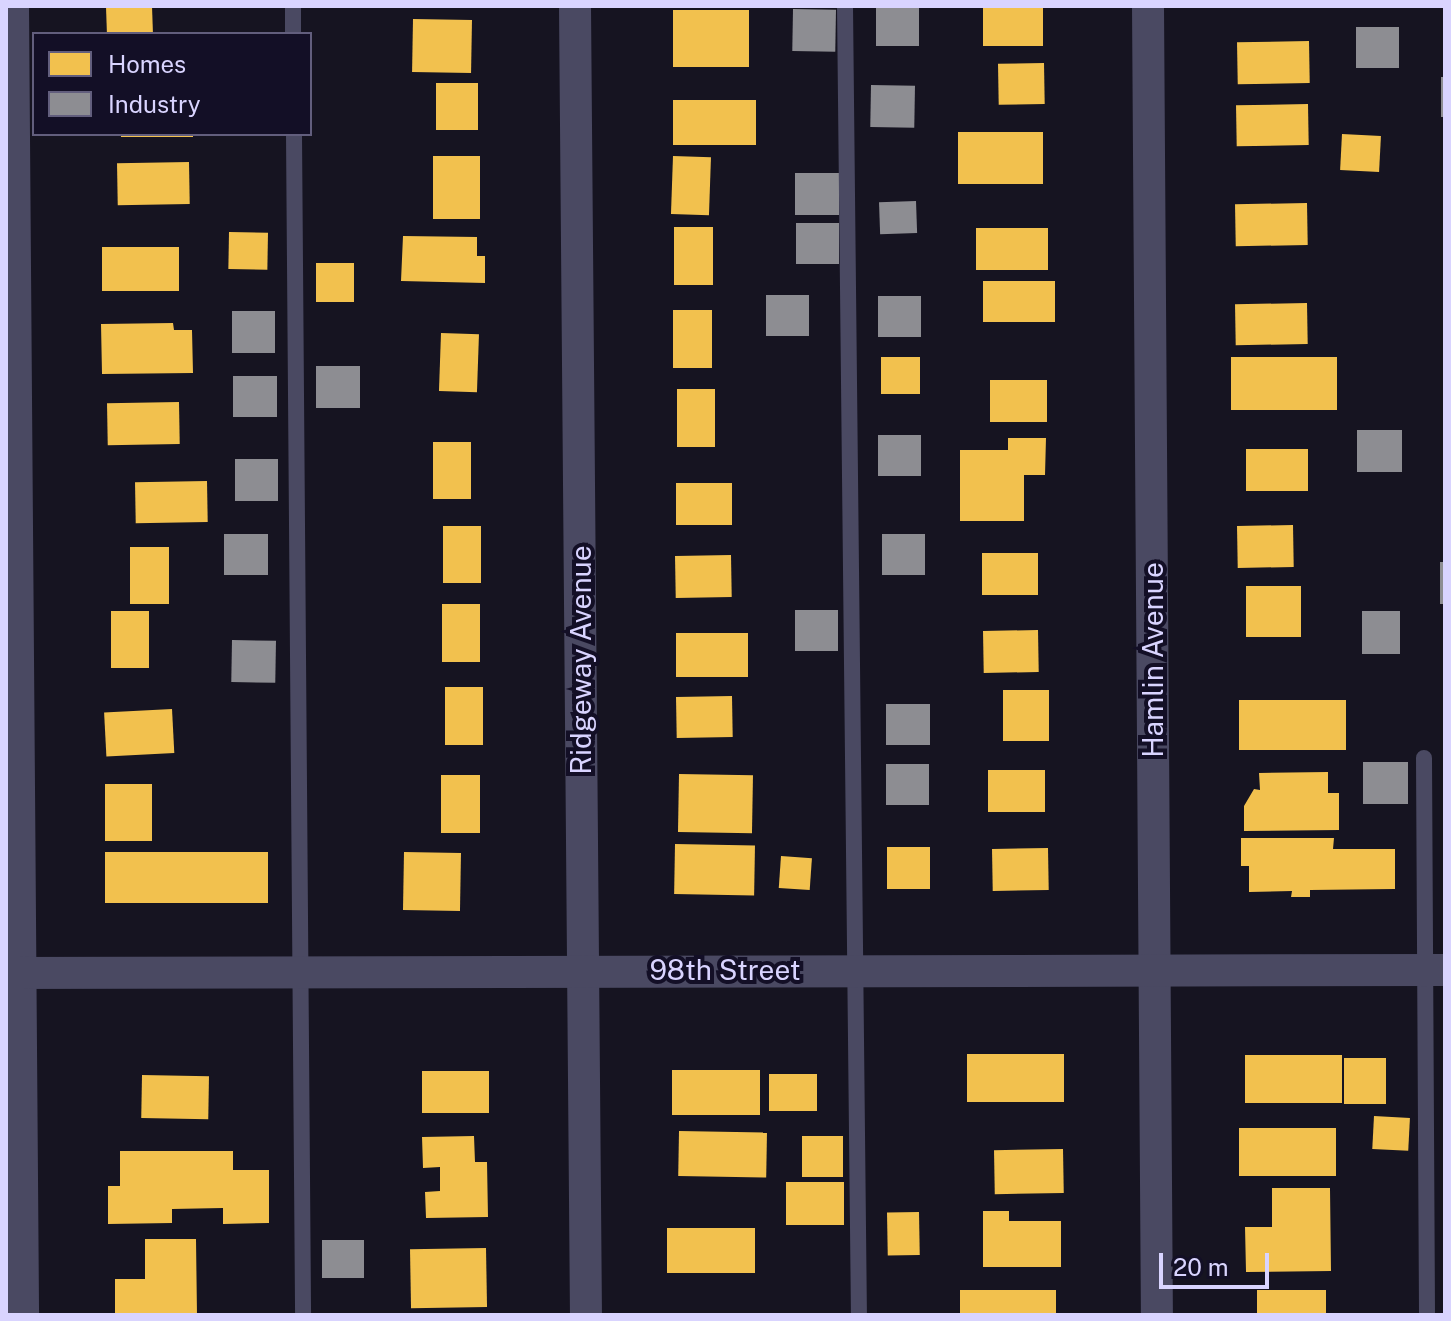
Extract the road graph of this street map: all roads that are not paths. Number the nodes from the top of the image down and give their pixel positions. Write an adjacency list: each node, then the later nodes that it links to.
1 (13, 6): 14 (street)
2 (293, 6): 6 (lane)
3 (575, 6): 9 (street, Ridgeway Avenue)
4 (845, 6): 10 (lane)
5 (1148, 6): 13 (street, Hamlin Avenue)
6 (293, 32)
7 (294, 136): 12 (lane)
8 (1424, 758): 11 (lane)
9 (583, 970): 10 (street, 98th Street); 12 (street, 98th Street); 17 (street, Ridgeway Avenue)
10 (855, 970): 13 (street, 98th Street); 18 (lane)
11 (1435, 970): 13 (street, 98th Street); 20 (lane)
12 (301, 971): 14 (street, 98th Street); 16 (lane)
13 (1155, 971): 19 (street, Hamlin Avenue)
14 (13, 973): 15 (street)
15 (23, 1315)
16 (303, 1315)
17 (586, 1315)
18 (859, 1315)
19 (1157, 1315)
20 (1427, 1315)

